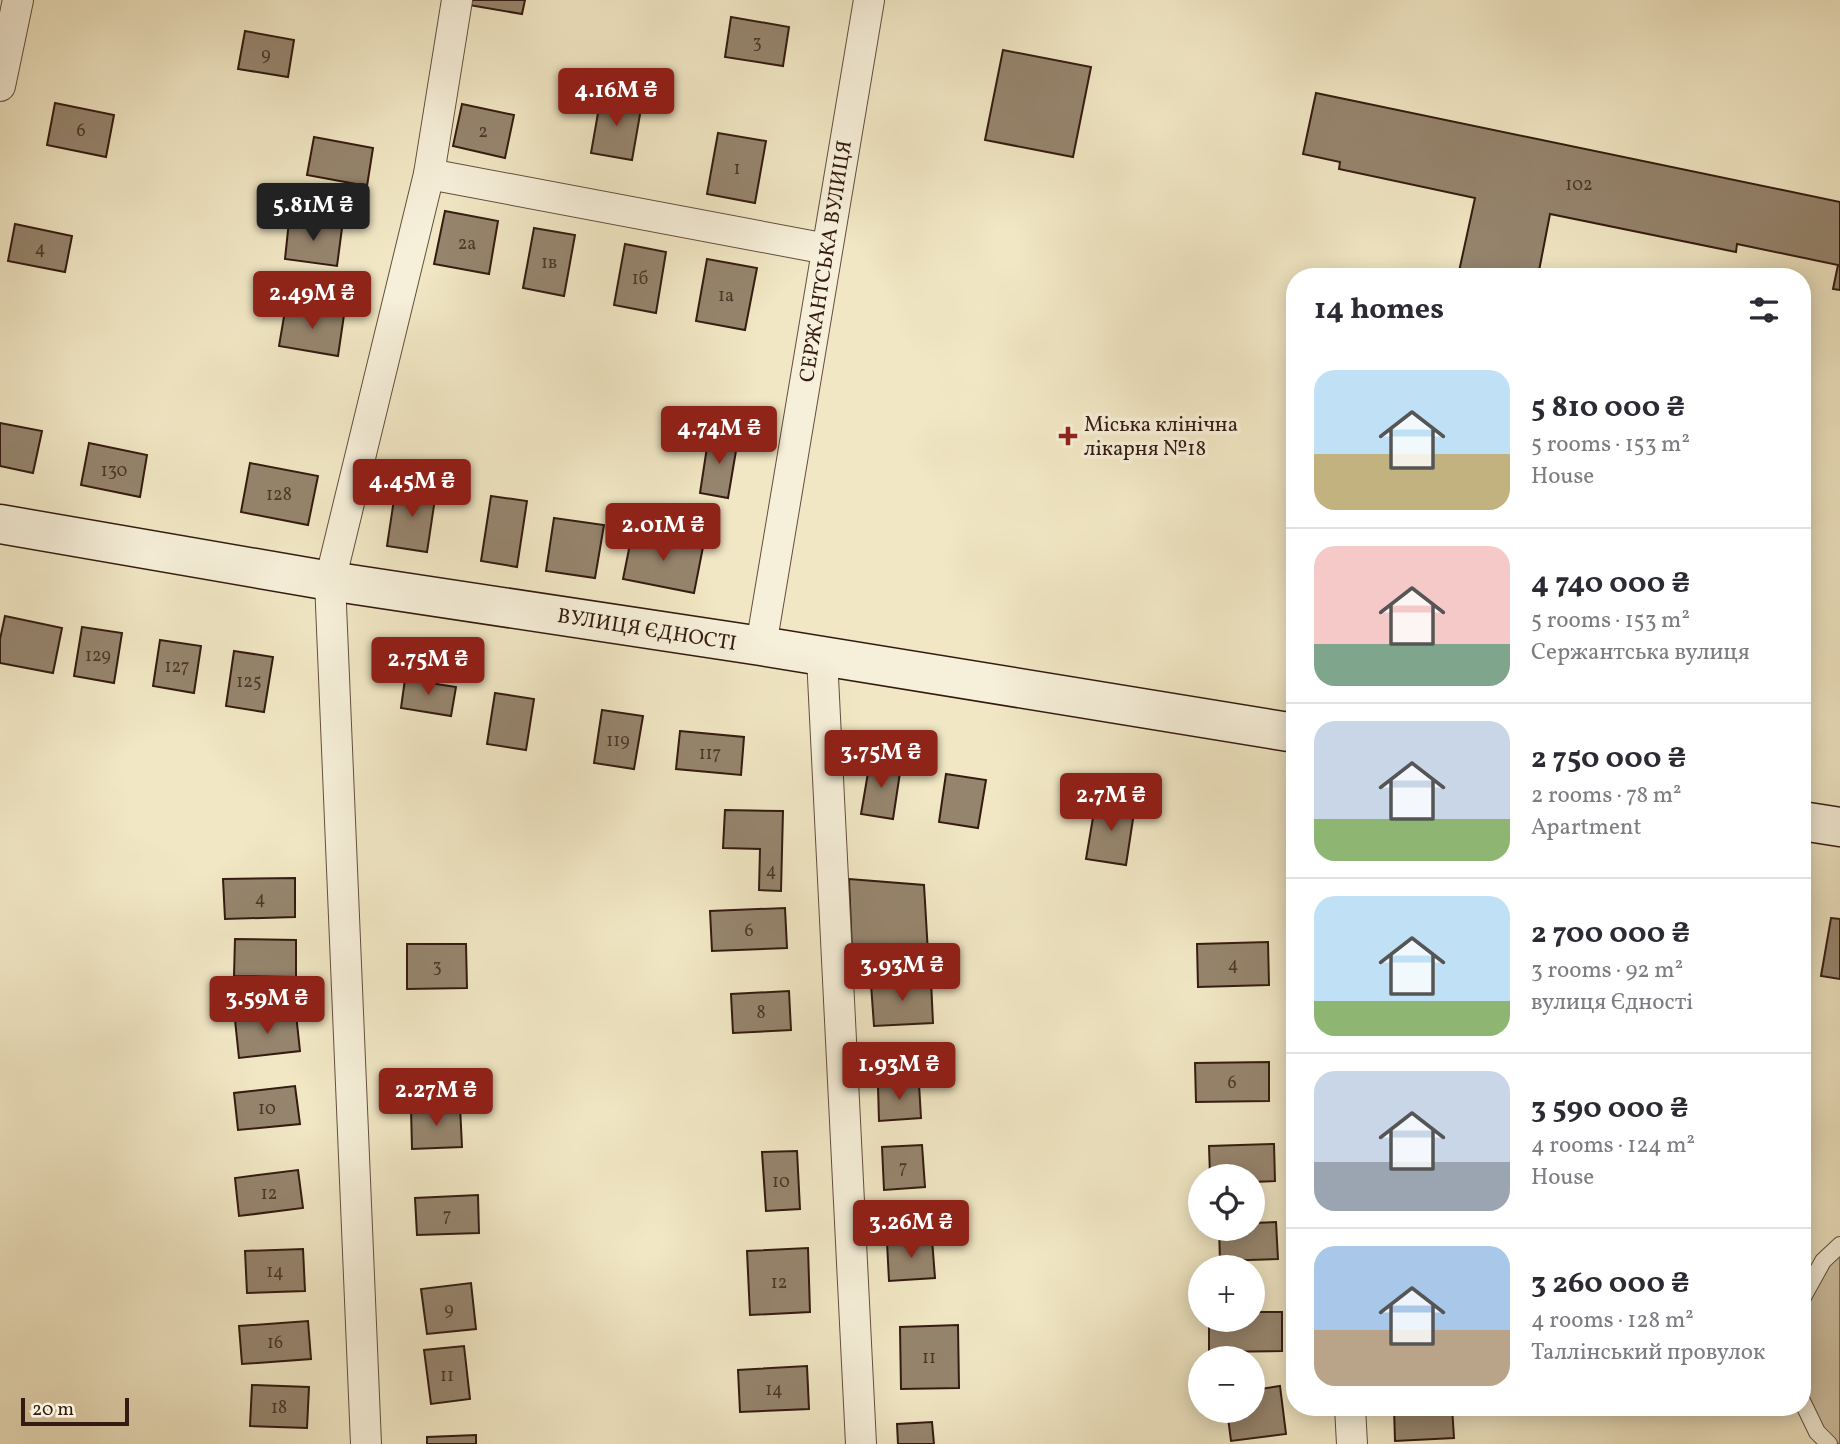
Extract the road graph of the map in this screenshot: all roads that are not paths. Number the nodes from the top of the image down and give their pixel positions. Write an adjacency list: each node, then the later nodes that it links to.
1 (18, 0): 4 (street)
2 (457, 0): 5 (street)
3 (869, 0): 6 (street, СЕРЖАНТСЬКА ВУЛИЦЯ)
4 (0, 86)
5 (429, 174): 6 (street); 8 (street)
6 (827, 249): 9 (street, СЕРЖАНТСЬКА ВУЛИЦЯ)
7 (0, 524): 8 (main road, ВУЛИЦЯ ЄДНОСТІ)
8 (330, 582): 9 (main road, ВУЛИЦЯ ЄДНОСТІ); 18 (street)
9 (761, 646): 10 (main road, ВУЛИЦЯ ЄДНОСТІ)
10 (821, 657): 11 (main road, ВУЛИЦЯ ЄДНОСТІ); 19 (street)
11 (1286, 732)
12 (1811, 822): 13 (main road)
13 (1840, 827)
14 (1840, 1245): 15 (lane)
15 (1811, 1283)
16 (1350, 1416): 20 (street)
17 (1809, 1416): 21 (lane)
18 (366, 1444)
19 (861, 1444)
20 (1352, 1444)
21 (1829, 1444)

